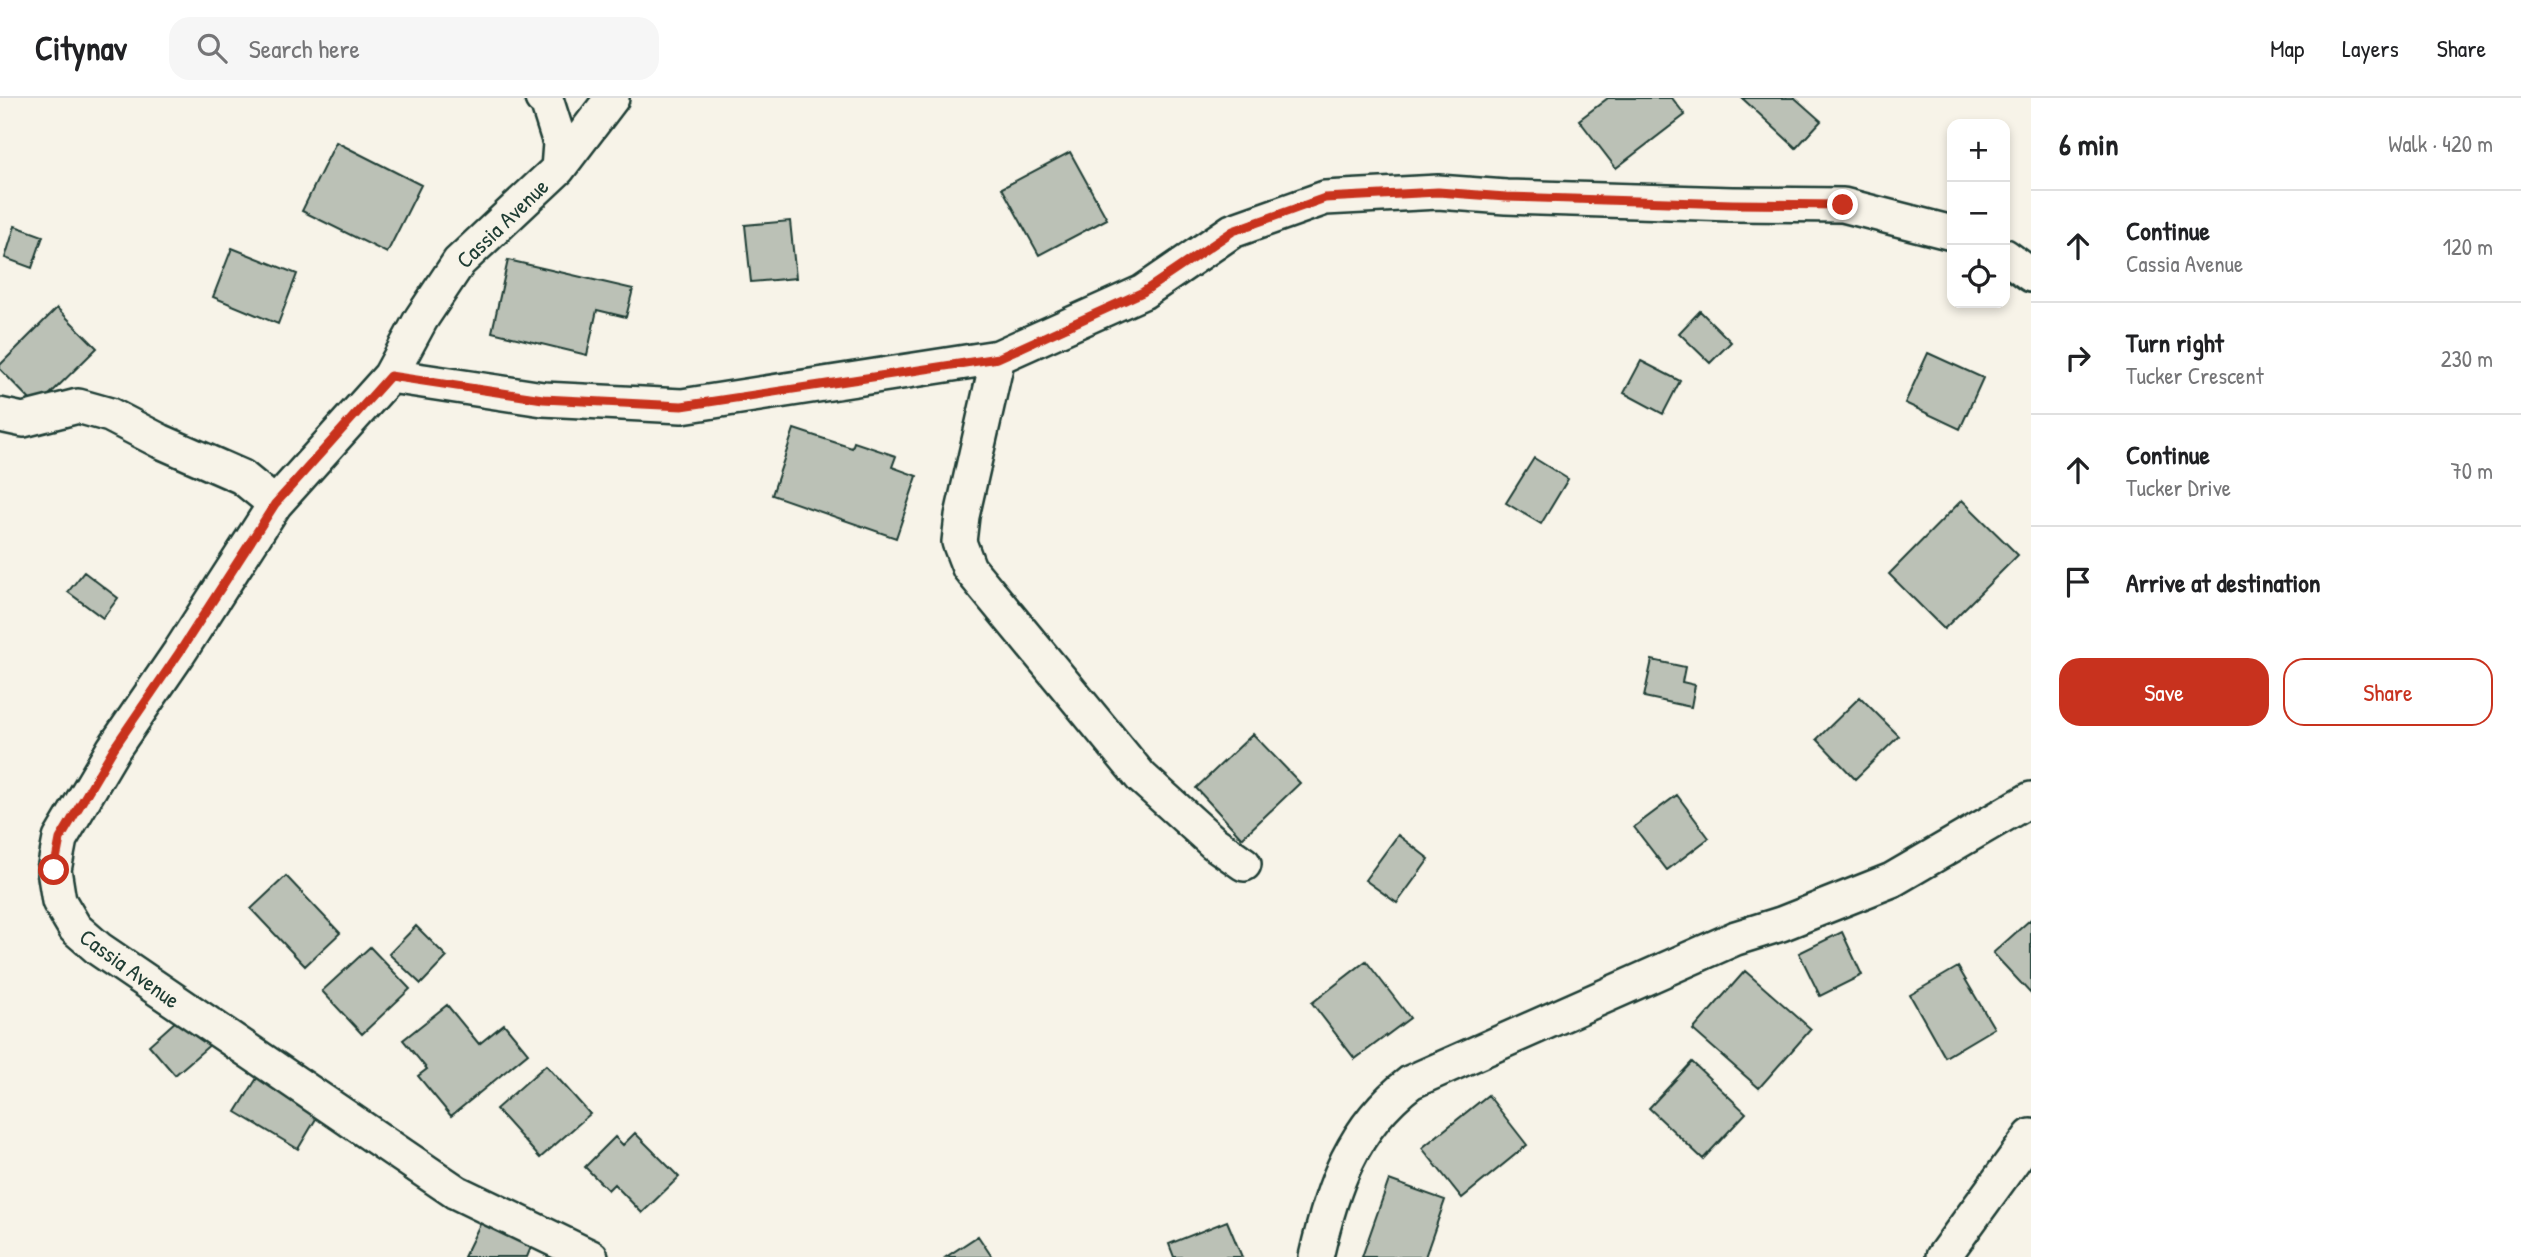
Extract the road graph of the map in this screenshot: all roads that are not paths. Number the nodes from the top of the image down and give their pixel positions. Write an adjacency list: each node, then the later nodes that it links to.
1 (542, 98): 3 (street)
2 (612, 98): 3 (street, Cassia Avenue)
3 (558, 169): 8 (street, Cassia Avenue)
4 (1947, 232): 7 (street)
5 (2010, 260): 6 (street)
6 (2031, 275)
7 (998, 358): 8 (street); 12 (street)
8 (390, 376): 10 (street, Cassia Avenue)
9 (0, 415): 10 (street)
10 (275, 504): 14 (street, Cassia Avenue)
11 (2031, 799): 15 (street)
12 (1244, 864)
13 (2031, 1136): 16 (street)
14 (591, 1257)
15 (1316, 1257)
16 (1943, 1257)

